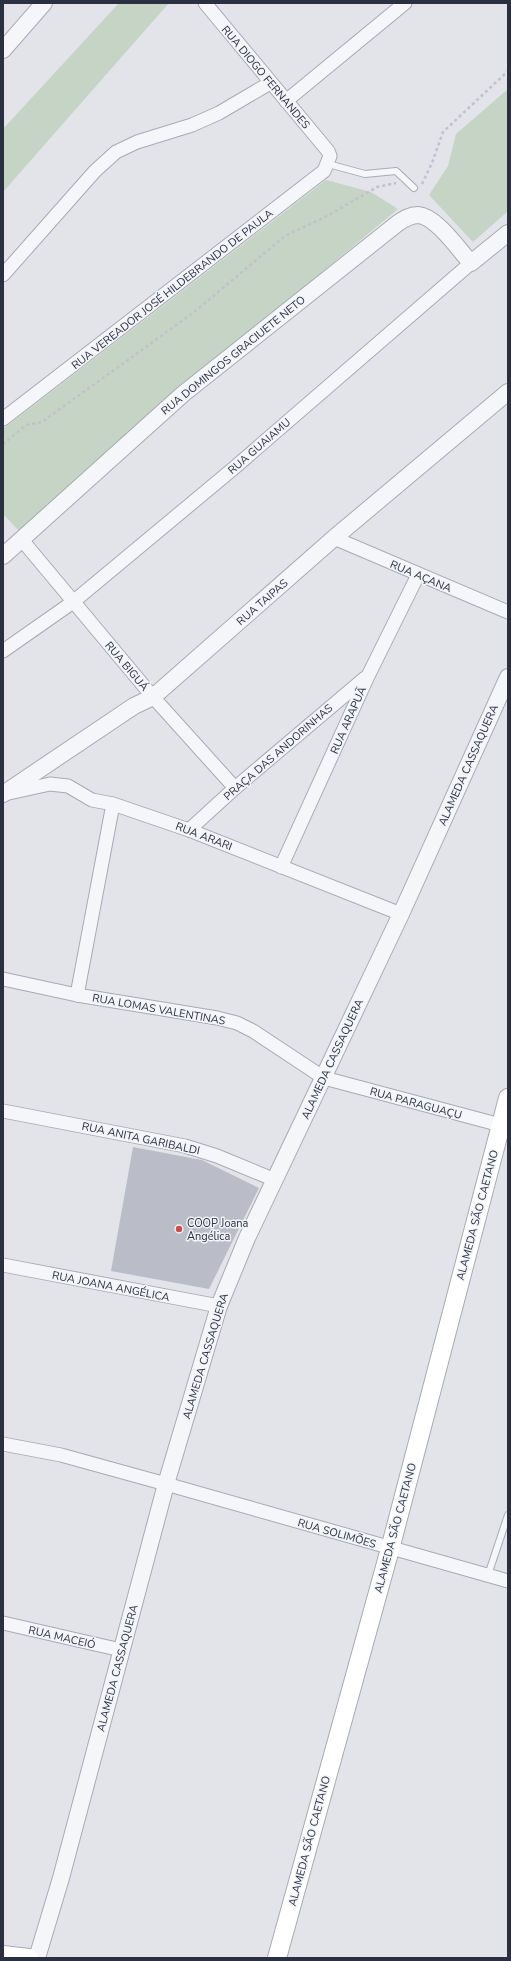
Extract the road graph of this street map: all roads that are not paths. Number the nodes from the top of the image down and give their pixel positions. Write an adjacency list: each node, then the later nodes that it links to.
1 (44, 3): 4 (street)
2 (205, 3): 5 (street, RUA DIOGO FERNANDES)
3 (405, 3): 6 (street)
4 (3, 50)
5 (270, 83): 6 (street, RUA DIOGO FERNANDES); 11 (street)
6 (286, 101): 7 (street, RUA DIOGO FERNANDES)
7 (328, 164): 8 (lane); 13 (street, RUA VEREADOR JOSÉ HILDEBRANDO DE PAULA)
8 (414, 188)
9 (508, 233): 10 (street, RUA GUAIAMU)
10 (471, 263): 15 (street, RUA DOMINGOS GRACIUETE NETO); 18 (street, RUA GUAIAMU)
11 (3, 275)
12 (506, 397): 14 (street, RUA TAIPAS)
13 (3, 419)
14 (334, 538): 17 (street, RUA AÇANA); 23 (street, RUA TAIPAS)
15 (22, 540): 16 (street, RUA DOMINGOS GRACIUETE NETO); 18 (street, RUA BIGUÁ)
16 (3, 556)
17 (418, 575): 19 (street, RUA AÇANA); 21 (street, RUA ARAPUÃ)
18 (73, 602): 20 (street, RUA GUAIAMU); 23 (street, RUA BIGUÁ)
19 (508, 612)
20 (3, 651)
21 (368, 676): 24 (street, PRAÇA DAS ANDORINHAS); 28 (street, RUA ARAPUÃ)
22 (508, 677): 29 (street, ALAMEDA CASSAQUERA)
23 (153, 697): 24 (street, RUA BIGUÁ); 25 (street, RUA TAIPAS)
24 (235, 788): 27 (street, PRAÇA DAS ANDORINHAS)
25 (3, 794): 26 (street, RUA ARARI)
26 (113, 804): 27 (street, RUA ARARI); 31 (street)
27 (189, 830): 28 (street, RUA ARARI)
28 (281, 866): 29 (street, RUA ARARI)
29 (401, 914): 32 (street, ALAMEDA CASSAQUERA)
30 (3, 979): 31 (street, RUA LOMAS VALENTINAS)
31 (77, 995): 32 (street, RUA LOMAS VALENTINAS)
32 (324, 1078): 35 (street, RUA PARAGUAÇU); 36 (street, ALAMEDA CASSAQUERA)
33 (508, 1098): 35 (main road, ALAMEDA SÃO CAETANO)
34 (3, 1110): 36 (street, RUA ANITA GARIBALDI)
35 (504, 1126): 42 (main road, ALAMEDA SÃO CAETANO)
36 (275, 1180): 38 (street, ALAMEDA CASSAQUERA)
37 (3, 1265): 38 (street, RUA JOANA ANGÉLICA)
38 (219, 1306): 40 (street, ALAMEDA CASSAQUERA)
39 (3, 1444): 40 (street, RUA SOLIMÕES)
40 (166, 1484): 42 (street, RUA SOLIMÕES); 46 (street, ALAMEDA CASSAQUERA)
41 (508, 1515): 43 (lane)
42 (390, 1548): 43 (street, RUA SOLIMÕES); 50 (main road, ALAMEDA SÃO CAETANO)
43 (488, 1575): 44 (street, RUA SOLIMÕES)
44 (508, 1581)
45 (3, 1623): 46 (street, RUA MACEIÓ)
46 (121, 1650): 49 (street, ALAMEDA CASSAQUERA)
47 (3, 1955): 48 (main road)
48 (29, 1958)
49 (37, 1958)
50 (278, 1958)

